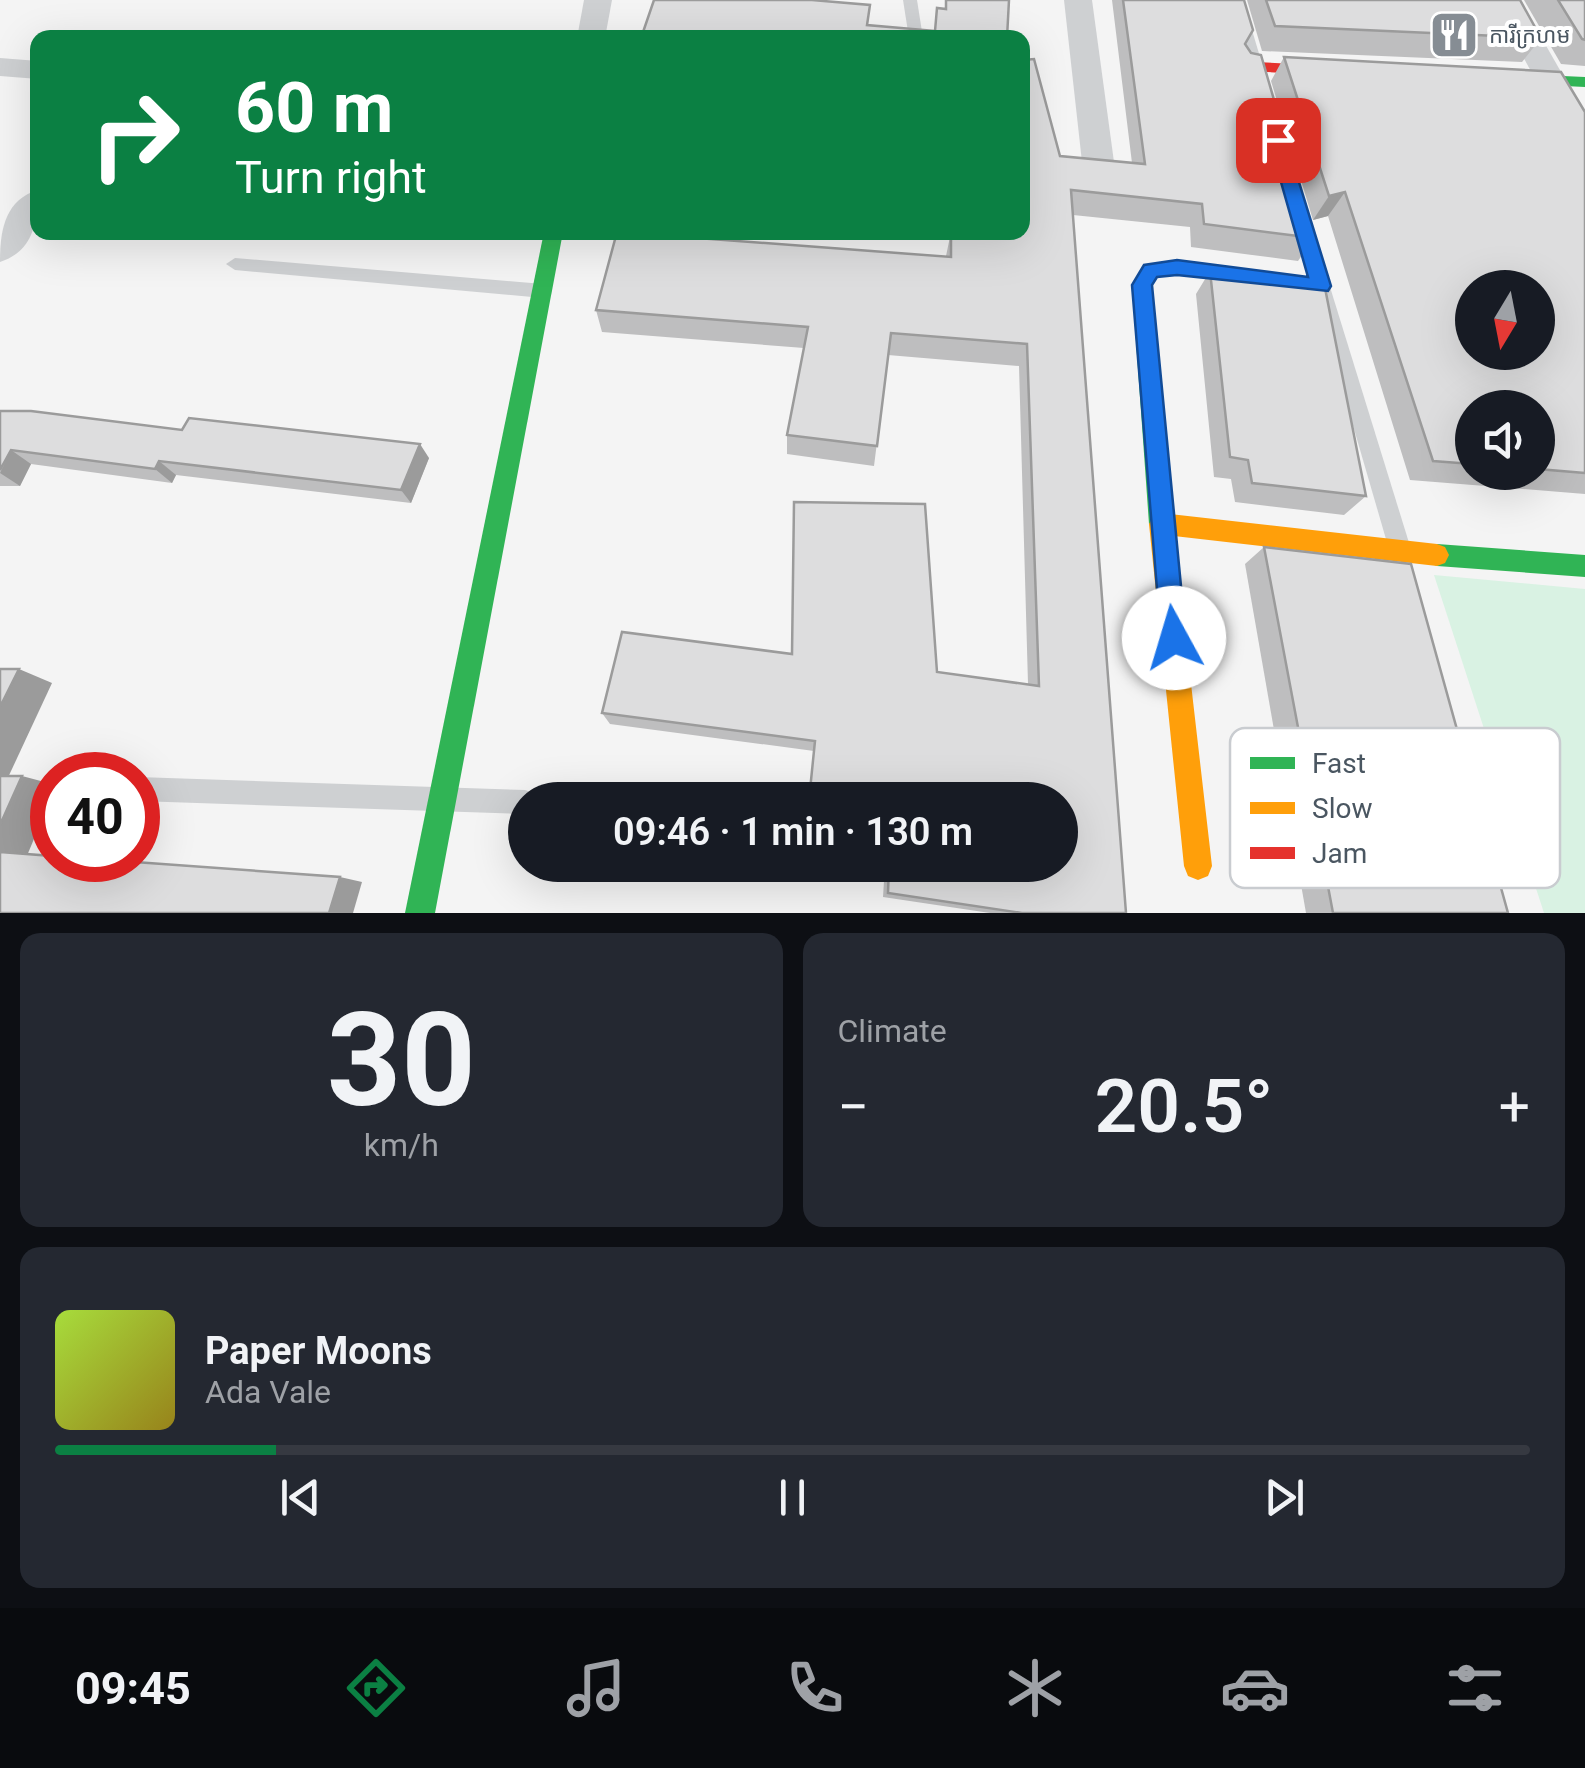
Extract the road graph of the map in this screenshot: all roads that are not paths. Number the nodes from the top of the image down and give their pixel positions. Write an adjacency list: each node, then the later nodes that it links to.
1 (598, 0): 6 (street)
2 (910, 0): 7 (lane)
3 (1078, 0): 17 (street)
4 (1236, 0): 9 (lane)
5 (1506, 0): 13 (street)
6 (592, 30)
7 (915, 30)
8 (0, 67): 10 (street)
9 (1256, 67): 11 (street); 15 (lane)
10 (30, 69)
11 (1374, 72)
12 (1473, 77): 13 (street)
13 (1552, 80): 14 (street); 16 (street)
14 (1585, 82)
15 (1267, 104)
16 (1585, 141)
17 (1098, 162)
18 (1294, 194): 23 (lane)
19 (30, 212): 21 (street)
20 (553, 240): 24 (street)
21 (0, 249)
22 (235, 264): 24 (lane)
23 (1321, 286): 25 (street); 26 (lane)
24 (543, 292): 29 (street)
25 (1161, 524): 26 (street); 31 (street)
26 (1403, 561): 27 (street)
27 (1585, 566)
28 (160, 789): 29 (lane)
29 (442, 798): 30 (lane); 32 (street)
30 (508, 801)
31 (1198, 866)
32 (420, 913)

